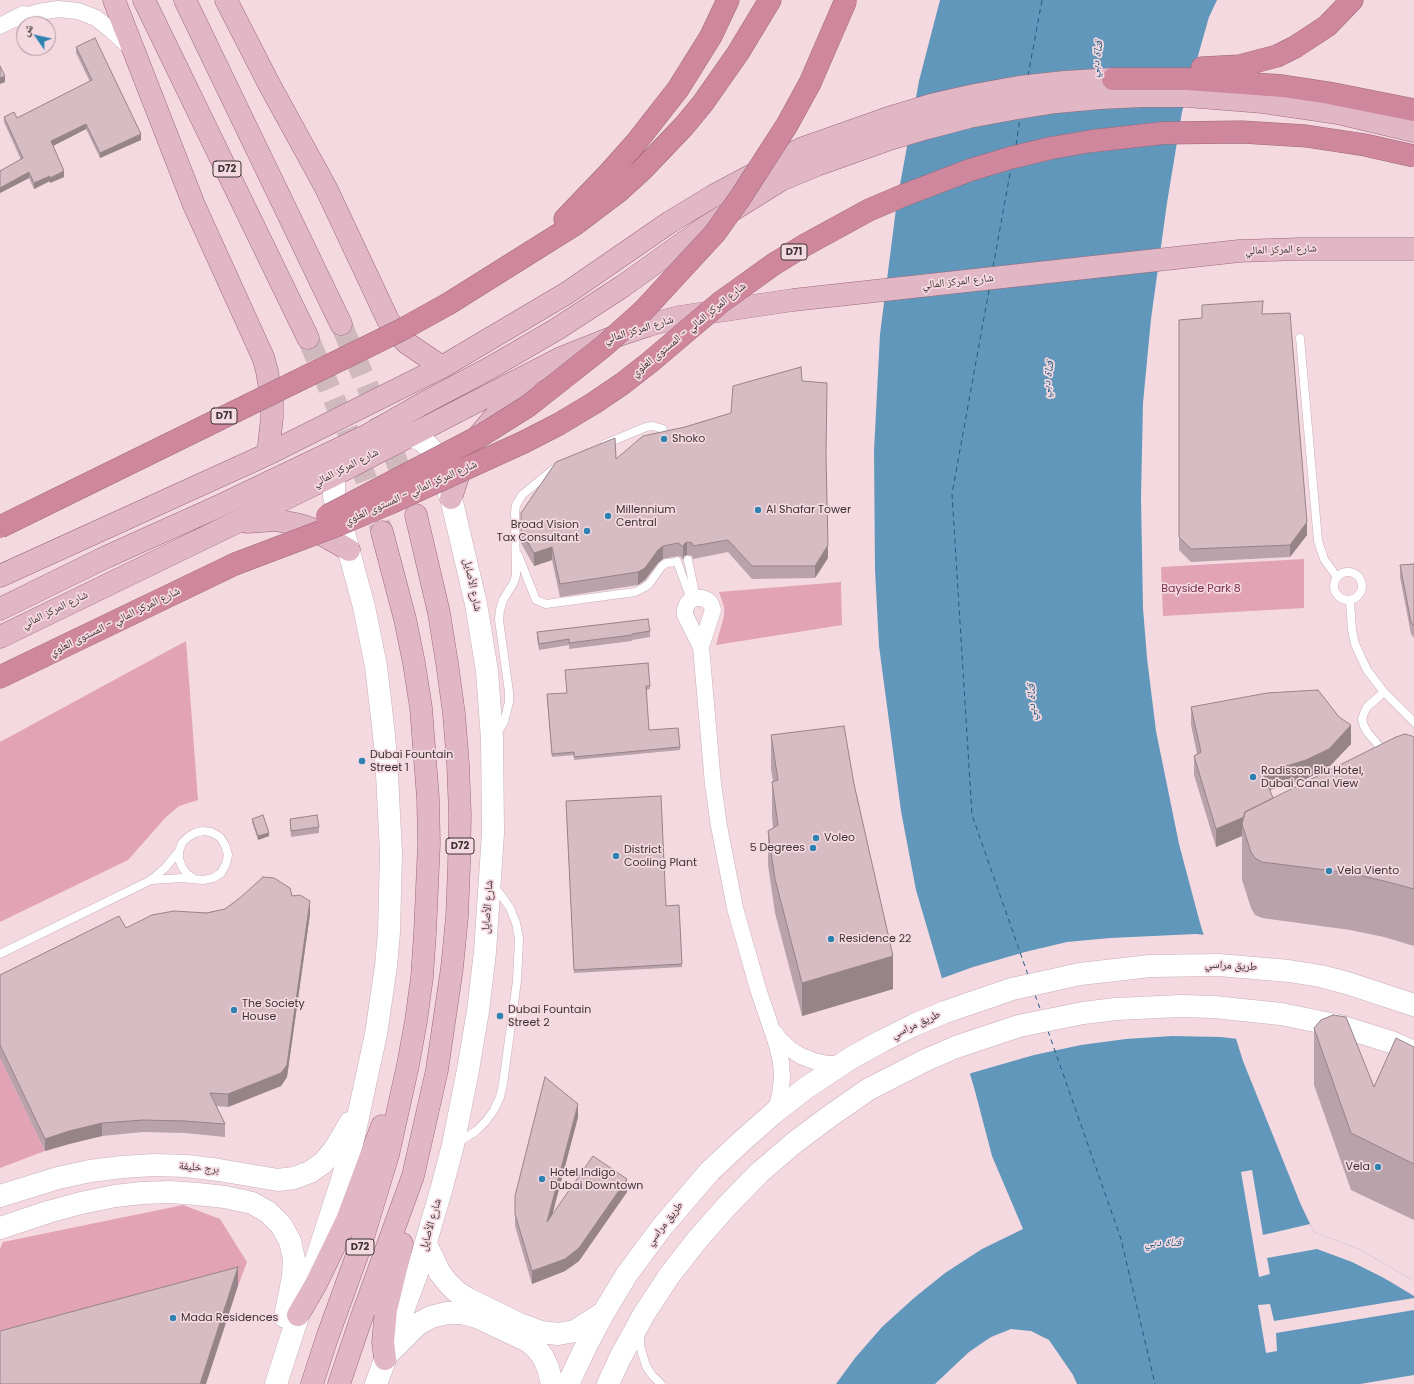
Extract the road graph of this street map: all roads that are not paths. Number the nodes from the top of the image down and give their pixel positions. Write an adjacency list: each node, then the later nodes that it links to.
1 (43, 0): 10 (street)
2 (114, 0): 12 (main road)
3 (144, 0): 20 (main road, D72)
4 (185, 0): 19 (main road)
5 (226, 0): 22 (main road)
6 (728, 0): 18 (highway)
7 (770, 0): 18 (highway)
8 (846, 0): 41 (highway, bridge)
9 (1352, 0): 13 (highway)
10 (15, 19): 11 (street); 12 (street)
11 (0, 26)
12 (134, 50): 30 (main road)
13 (1113, 79): 14 (highway); 22 (main road)
14 (1414, 110)
15 (1414, 131): 24 (main road)
16 (1414, 156): 41 (highway, شارع المركز المالي - المستوى العلوي / D71, bridge)
17 (1414, 249): 23 (main road, شارع المركز المالي)
18 (529, 253): 36 (highway, D71, bridge)
19 (341, 324)
20 (308, 338)
21 (1300, 338): 43 (lane)
22 (442, 367): 30 (main road)
23 (533, 372): 25 (main road, شارع المركز المالي); 33 (main road)
24 (422, 404): 25 (main road); 28 (main road)
25 (433, 423): 27 (main road, شارع المركز المالي)
26 (663, 429): 29 (lane)
27 (410, 435): 28 (street); 32 (main road, شارع المركز المالي); 33 (street, شارع الأصايل)
28 (366, 436): 32 (street); 46 (main road)
29 (594, 449)
30 (268, 454): 42 (main road)
31 (560, 464): 39 (lane)
32 (334, 475): 35 (main road, شارع المركز المالي); 38 (street)
33 (451, 498): 52 (street, شارع الأصايل)
34 (416, 515): 68 (main road, D72)
35 (238, 522): 38 (main road); 47 (main road, شارع المركز المالي)
36 (0, 527)
37 (382, 532): 63 (main road, D72)
38 (349, 550): 64 (street)
39 (516, 550): 44 (lane); 52 (lane)
40 (688, 560): 44 (lane)
41 (235, 564): 49 (highway, شارع المركز المالي - المستوى العلوي / D71)
42 (0, 576)
43 (1337, 578): 45 (lane); 45 (lane)
44 (693, 599): 48 (street); 48 (street)
45 (1350, 601): 50 (lane)
46 (0, 609)
47 (0, 637)
48 (701, 647): 60 (street)
49 (0, 677)
50 (1384, 692): 51 (lane); 53 (lane)
51 (1414, 722)
52 (492, 739): 57 (street, شارع الأصايل)
53 (1384, 754)
54 (179, 851): 55 (lane); 55 (lane); 56 (lane)
55 (194, 878): 56 (lane)
56 (151, 880): 58 (lane)
57 (490, 883): 66 (street, شارع الأصايل); 66 (lane)
58 (0, 954)
59 (1414, 1005): 62 (street, طريق مراسي)
60 (772, 1029): 62 (street); 65 (street)
61 (1414, 1052): 74 (street)
62 (846, 1061): 65 (street, طريق مراسي)
63 (408, 1065): 75 (main road); 78 (main road, D72)
64 (362, 1100): 67 (street, برج خليفة); 75 (street)
65 (775, 1112): 73 (street, طريق مراسي)
66 (453, 1145): 72 (street, شارع الأصايل)
67 (90, 1171): 69 (street, برج خليفة); 70 (street)
68 (414, 1176): 76 (main road); 79 (main road, D72)
69 (0, 1196)
70 (0, 1210)
71 (0, 1228): 77 (street)
72 (426, 1244): 73 (street); 76 (street, شارع الأصايل)
73 (604, 1312): 82 (street, طريق مراسي)
74 (644, 1314): 83 (street); 84 (lane)
75 (298, 1315): 77 (street)
76 (385, 1359): 80 (street, شارع الأصايل); 81 (street)
77 (279, 1376)
78 (312, 1384)
79 (339, 1384)
80 (376, 1384)
81 (552, 1384)
82 (568, 1384)
83 (608, 1384)
84 (661, 1384)

